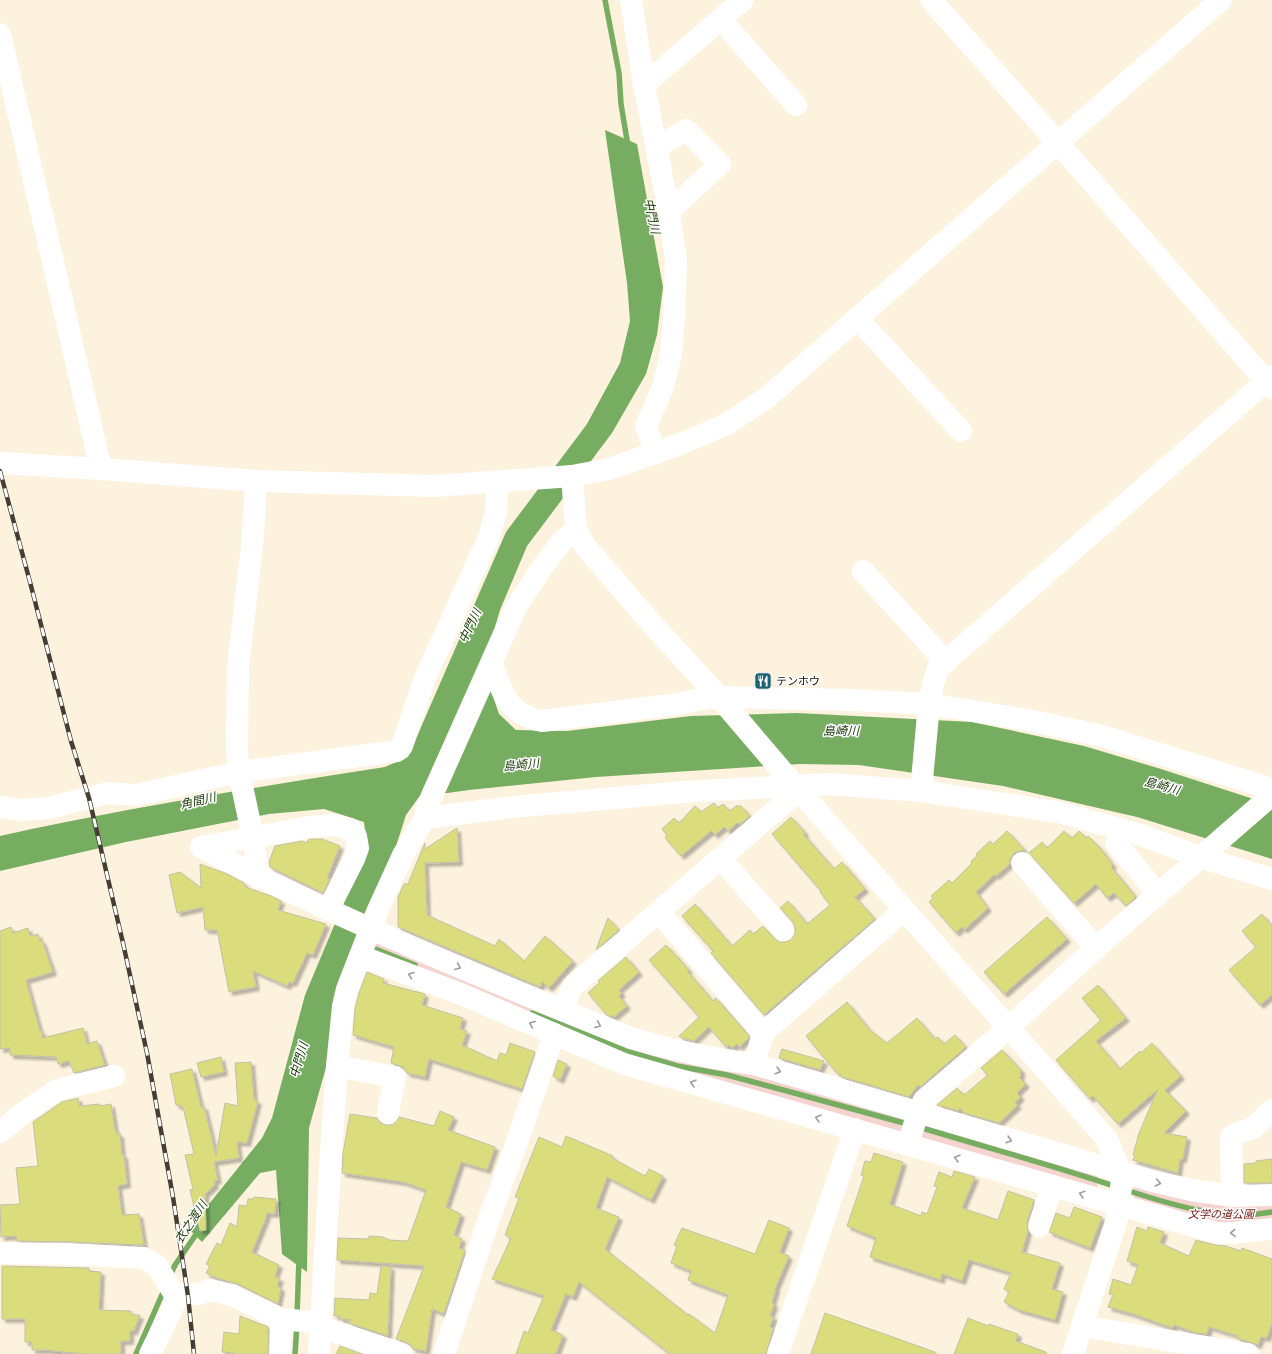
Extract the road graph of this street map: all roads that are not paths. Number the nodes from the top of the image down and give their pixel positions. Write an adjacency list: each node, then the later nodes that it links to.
1 (631, 0): 6 (street)
2 (930, 0): 8 (street)
3 (1221, 0): 8 (street)
4 (730, 7): 6 (street); 7 (street)
5 (0, 34): 16 (street)
6 (644, 85): 9 (street)
7 (796, 105)
8 (1057, 142): 11 (street); 12 (street)
9 (656, 147): 10 (street); 10 (street)
10 (668, 212): 14 (street)
11 (857, 318): 13 (street); 14 (street)
12 (1270, 382): 22 (street)
13 (961, 431)
14 (656, 454): 17 (street)
15 (0, 463): 16 (street)
16 (101, 469): 18 (street)
17 (572, 476): 19 (street); 20 (street)
18 (256, 481): 19 (street); 26 (street)
19 (497, 482): 26 (street)
20 (576, 530): 23 (street); 24 (street)
21 (863, 571): 22 (street)
22 (946, 662): 25 (street)
23 (488, 672): 24 (street); 31 (street)
24 (723, 702): 25 (street); 27 (street)
25 (929, 709): 28 (street); 29 (street)
26 (240, 774): 30 (street); 32 (street)
27 (792, 782): 28 (street); 31 (street); 35 (street); 40 (street)
28 (921, 787): 34 (street)
29 (1271, 793): 34 (street)
30 (0, 807)
31 (426, 813): 43 (street)
32 (252, 836): 37 (street); 37 (street); 41 (street)
33 (1116, 843): 39 (street)
34 (1204, 854): 38 (street); 39 (street)
35 (721, 859): 42 (street); 44 (street)
36 (1022, 863): 45 (street)
37 (259, 878): 41 (street)
38 (1272, 880)
39 (1158, 894): 45 (street)
40 (904, 910): 48 (street); 49 (street)
41 (331, 912): 43 (street)
42 (659, 912): 47 (street); 49 (street)
43 (368, 928): 46 (street); 47 (street, one-way to 47)
44 (782, 930)
45 (1096, 948): 48 (street)
46 (360, 956): 50 (street, one-way to 46); 52 (street)
47 (562, 1010): 51 (street, one-way to 51)
48 (1008, 1028): 56 (street); 61 (street)
49 (764, 1033): 51 (street)
50 (554, 1034): 57 (street, one-way to 50); 75 (street)
51 (754, 1064): 56 (street, one-way to 56)
52 (337, 1066): 55 (street); 69 (street)
53 (114, 1076): 58 (street)
54 (1272, 1110): 63 (street)
55 (388, 1113)
56 (918, 1113): 59 (street); 61 (street, one-way to 61)
57 (856, 1129): 59 (street); 76 (street)
58 (0, 1132)
59 (908, 1144): 60 (street, one-way to 59)
60 (1052, 1186): 61 (street, one-way to 60); 64 (street)
61 (1121, 1189): 63 (street, one-way to 63); 65 (street, one-way to 61); 70 (street)
62 (1272, 1195): 63 (street)
63 (1232, 1196)
64 (1039, 1226)
65 (1272, 1229)
66 (0, 1253): 67 (street)
67 (176, 1296): 68 (street); 71 (street)
68 (283, 1319): 69 (street); 72 (street)
69 (317, 1324): 73 (street); 74 (street)
70 (1082, 1326): 77 (street); 78 (street)
71 (150, 1354)
72 (280, 1354)
73 (319, 1354)
74 (402, 1354)
75 (444, 1354)
76 (778, 1354)
77 (1073, 1354)
78 (1248, 1354)

